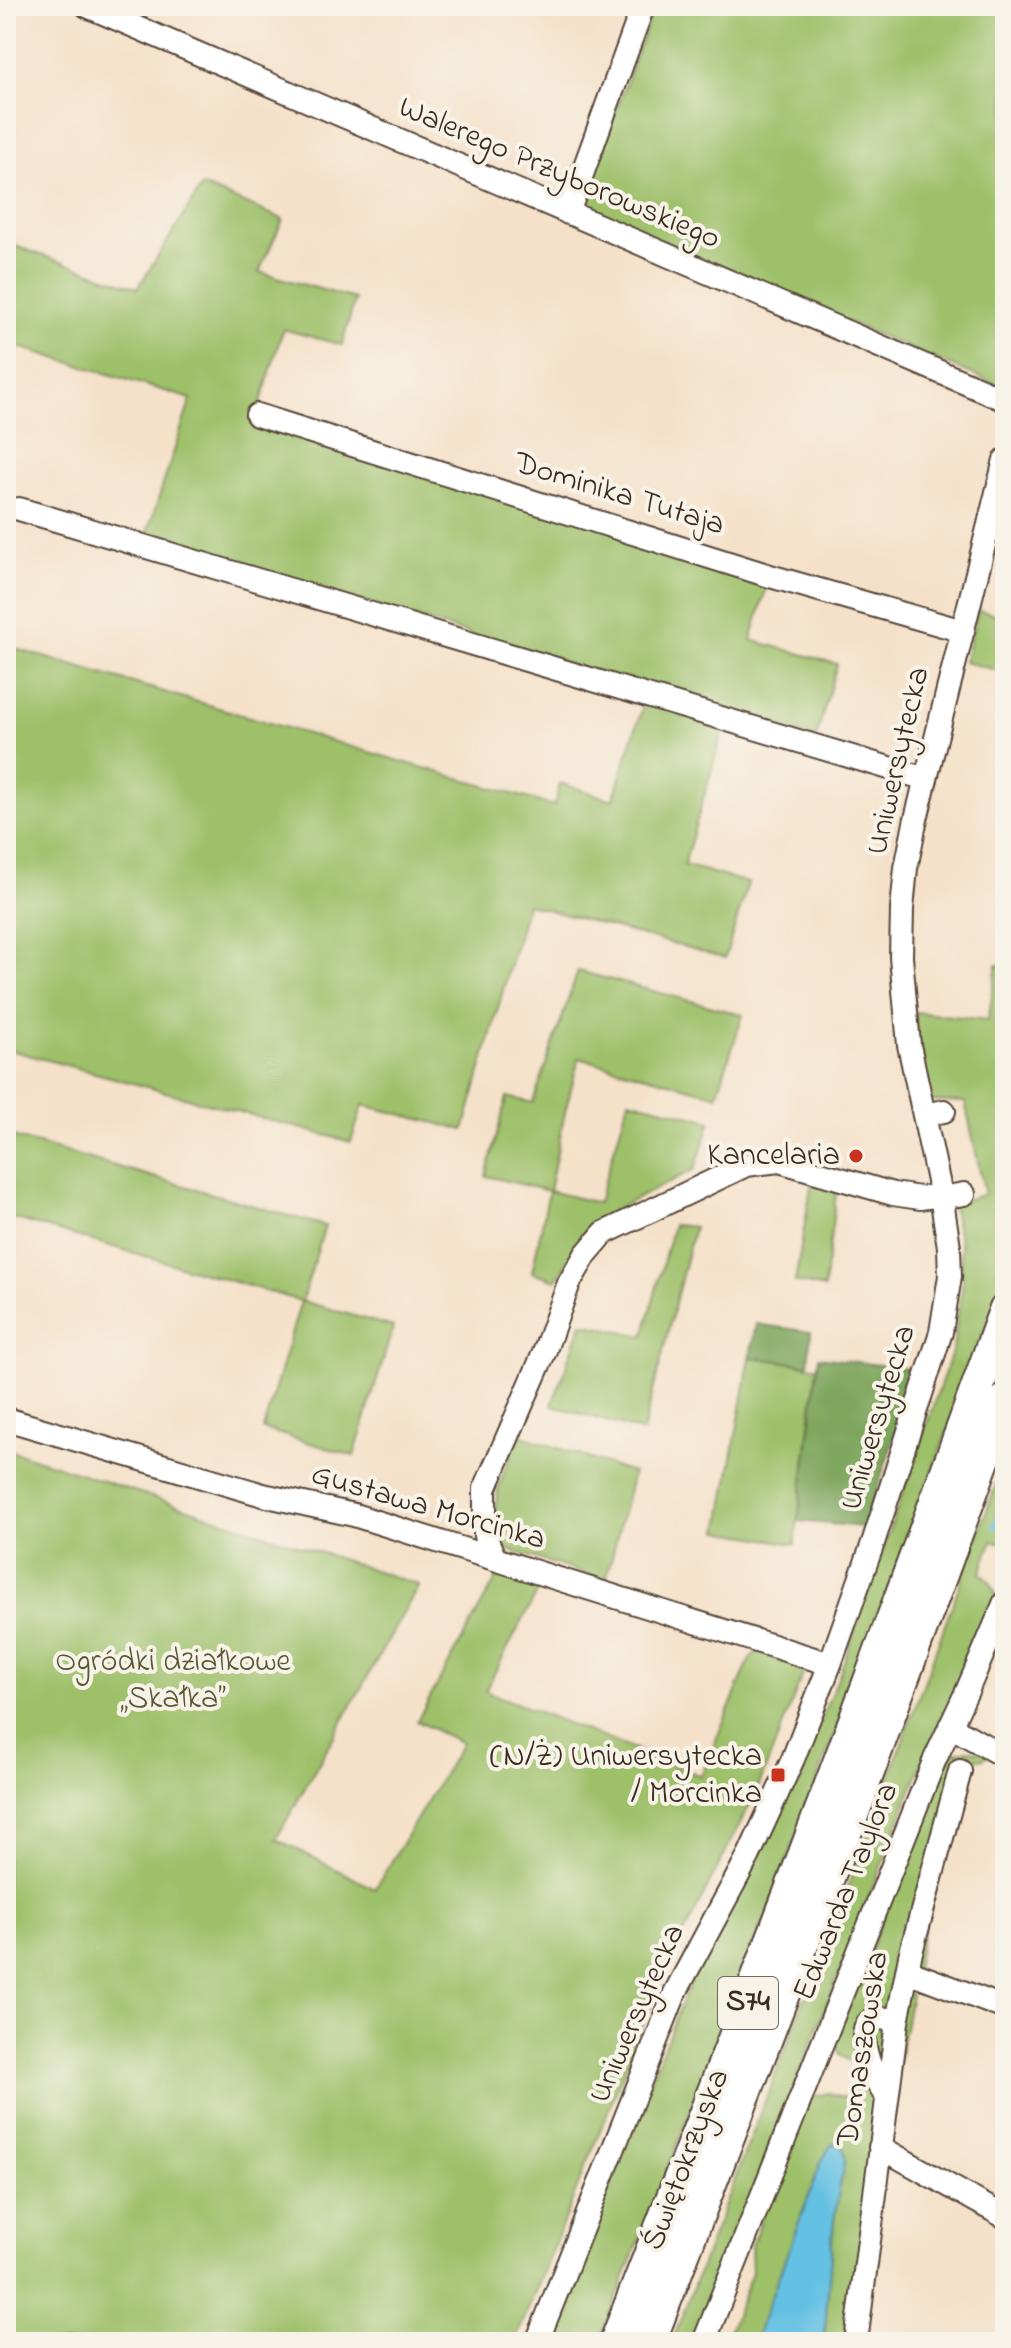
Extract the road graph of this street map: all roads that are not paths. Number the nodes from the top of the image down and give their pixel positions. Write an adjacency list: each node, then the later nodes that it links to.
1 (87, 6): 3 (street, Walerego Przyborowskiego)
2 (643, 6): 3 (street)
3 (568, 213): 4 (street, Walerego Przyborowskiego)
4 (1005, 400)
5 (257, 415): 8 (street, Dominika Tutaja)
6 (1005, 460): 8 (street, Uniwersytecka)
7 (19, 509): 9 (street)
8 (963, 631): 9 (street, Uniwersytecka)
9 (926, 779): 11 (street, Uniwersytecka)
10 (964, 1194): 11 (street)
11 (941, 1196): 15 (street); 17 (street, Uniwersytecka)
12 (1005, 1311): 18 (highway, S74)
13 (1005, 1401): 18 (highway, S74)
14 (6, 1419): 15 (street, Gustawa Morcinka)
15 (495, 1559): 17 (street, Gustawa Morcinka)
16 (1005, 1602): 19 (street, Edwarda Taylora)
17 (830, 1664): 28 (street, Uniwersytecka)
18 (890, 1668): 29 (highway, Świętokrzyska / S74); 30 (highway, Świętokrzyska / S74)
19 (950, 1726): 20 (street); 31 (street, Edwarda Taylora)
20 (1005, 1757)
21 (960, 1771): 22 (street, Domaszowska)
22 (907, 1971): 23 (street); 24 (street, Domaszowska)
23 (1005, 2008)
24 (897, 2022): 25 (street, Domaszowska); 25 (street)
25 (886, 2096): 26 (street, Domaszowska)
26 (880, 2147): 27 (street); 32 (street, Domaszowska)
27 (1005, 2217)
28 (537, 2342)
29 (616, 2342)
30 (649, 2342)
31 (704, 2342)
32 (856, 2342)

